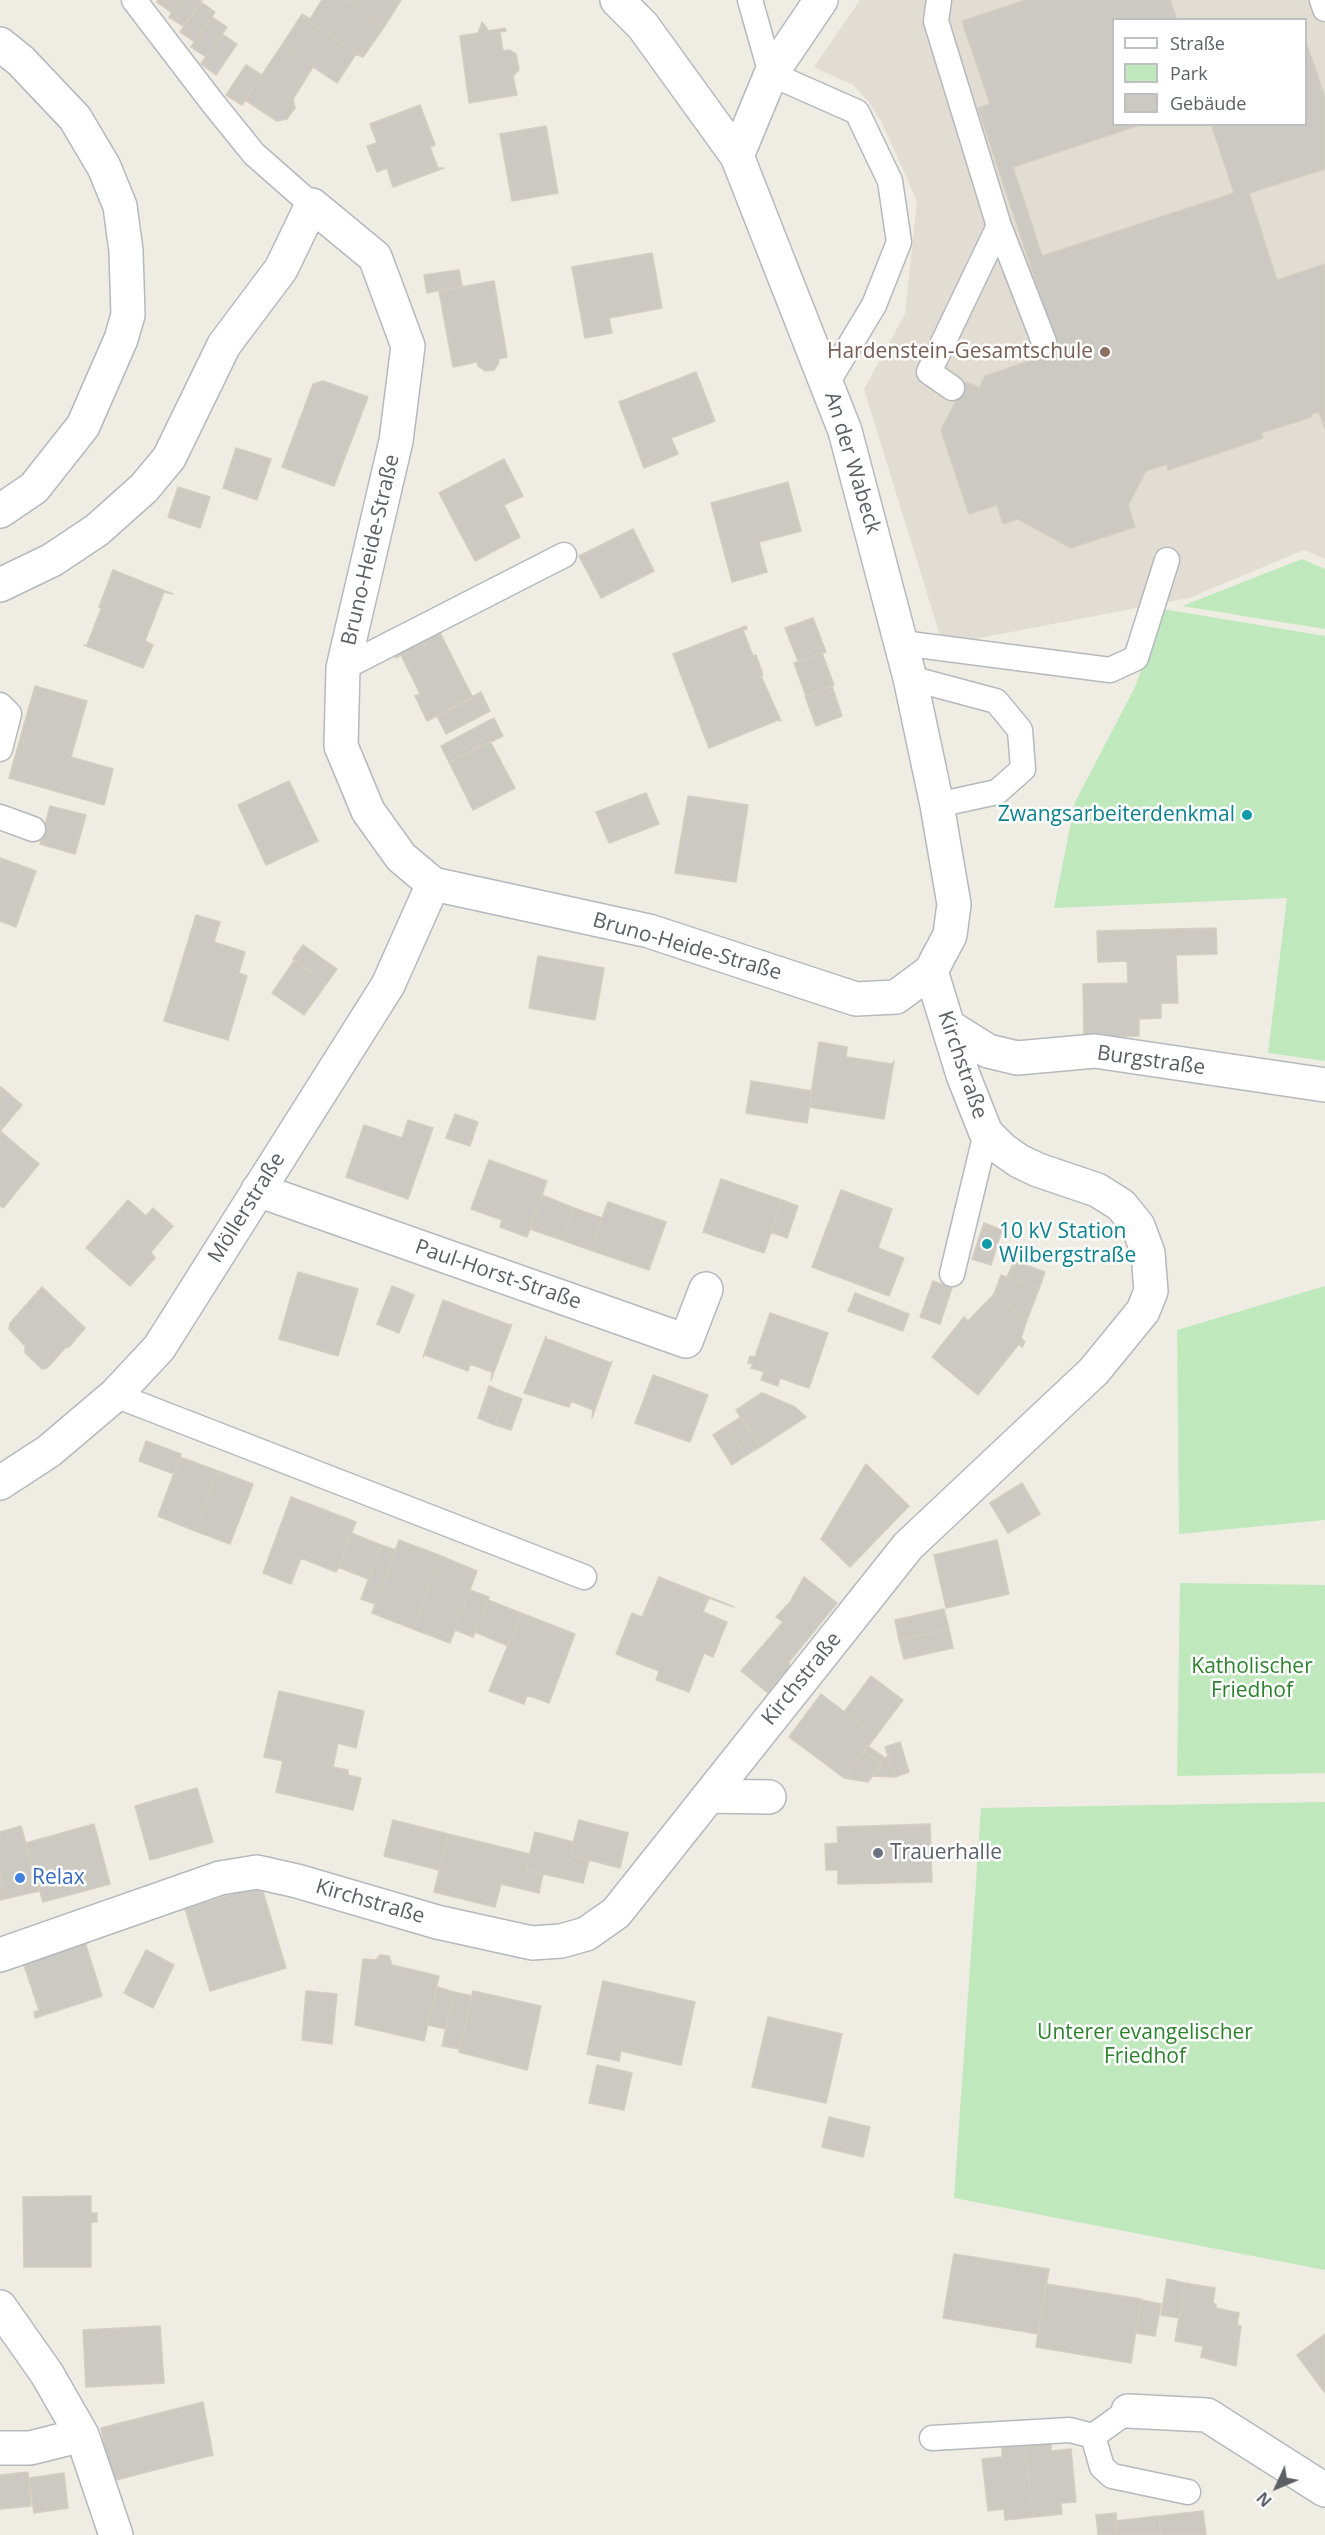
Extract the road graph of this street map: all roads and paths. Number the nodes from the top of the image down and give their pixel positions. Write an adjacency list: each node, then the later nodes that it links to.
1 (134, 0): 11 (lane)
2 (617, 0): 10 (street, An der Wabeck)
3 (750, 0): 9 (lane)
4 (821, 0): 9 (street)
5 (939, 0): 12 (lane)
6 (1322, 0): 7 (lane)
7 (1325, 9)
8 (0, 44): 16 (street)
9 (771, 74): 10 (street); 14 (lane)
10 (737, 156): 14 (street, An der Wabeck)
11 (312, 205): 19 (street); 21 (street, Bruno-Heide-Straße)
12 (999, 226): 13 (lane); 15 (lane)
13 (1044, 342)
14 (827, 383): 20 (street, An der Wabeck)
15 (952, 388)
16 (0, 511)
17 (564, 555): 21 (lane)
18 (1167, 560): 20 (lane)
19 (0, 585)
20 (902, 643): 22 (street, An der Wabeck)
21 (343, 668): 28 (street, Bruno-Heide-Straße)
22 (910, 678): 25 (street, An der Wabeck); 25 (lane)
23 (0, 705): 24 (lane)
24 (0, 749)
25 (937, 805): 29 (street, An der Wabeck)
26 (0, 818): 27 (lane)
27 (33, 829)
28 (433, 884): 29 (street, Bruno-Heide-Straße); 33 (street, Möllerstraße)
29 (931, 971): 30 (street, Kirchstraße)
30 (948, 1026): 31 (street, Burgstraße); 32 (street, Kirchstraße)
31 (1325, 1084)
32 (986, 1133): 34 (lane); 39 (street, Kirchstraße)
33 (258, 1190): 35 (street, Paul-Horst-Straße); 36 (street, Möllerstraße)
34 (952, 1274)
35 (706, 1290)
36 (115, 1395): 37 (street, Möllerstraße); 38 (lane)
37 (0, 1483)
38 (584, 1577)
39 (709, 1796): 40 (street); 41 (street, Kirchstraße)
40 (769, 1797)
41 (0, 1955)
42 (0, 2307): 44 (street)
43 (1128, 2411): 45 (lane); 48 (street)
44 (82, 2435): 47 (street); 50 (street)
45 (1093, 2436): 46 (lane); 49 (lane)
46 (932, 2438)
47 (0, 2448)
48 (1325, 2490)
49 (1188, 2492)
50 (116, 2535)

